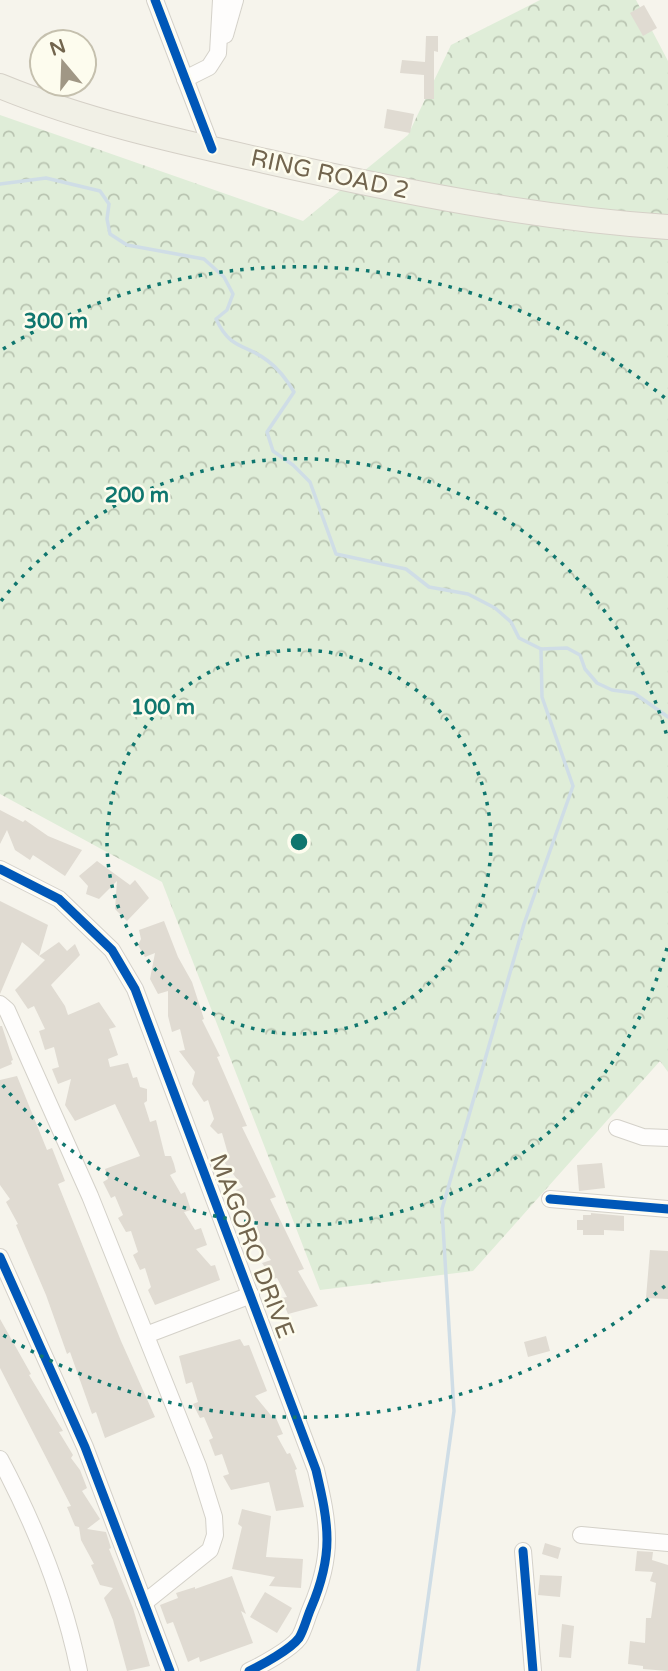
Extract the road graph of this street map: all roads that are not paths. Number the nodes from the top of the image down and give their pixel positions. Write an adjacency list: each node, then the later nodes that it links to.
1 (155, 0): 5 (street)
2 (221, 0): 4 (street)
3 (234, 0): 4 (street)
4 (218, 53): 5 (street)
5 (185, 79): 7 (street)
6 (0, 86): 7 (main road, RING ROAD 2)
7 (212, 149): 8 (main road, RING ROAD 2)
8 (668, 227)
9 (0, 869): 16 (street, MAGORO DRIVE)
10 (0, 1004): 17 (street)
11 (617, 1128): 12 (street)
12 (668, 1139)
13 (550, 1199): 14 (street)
14 (668, 1209)
15 (0, 1257): 22 (street)
16 (251, 1295): 17 (street); 23 (street, MAGORO DRIVE)
17 (146, 1335): 22 (street)
18 (0, 1460): 24 (street)
19 (580, 1535): 20 (street)
20 (668, 1543)
21 (523, 1551): 26 (street)
22 (144, 1603): 25 (street)
23 (259, 1669)
24 (79, 1671)
25 (170, 1671)
26 (533, 1671)

